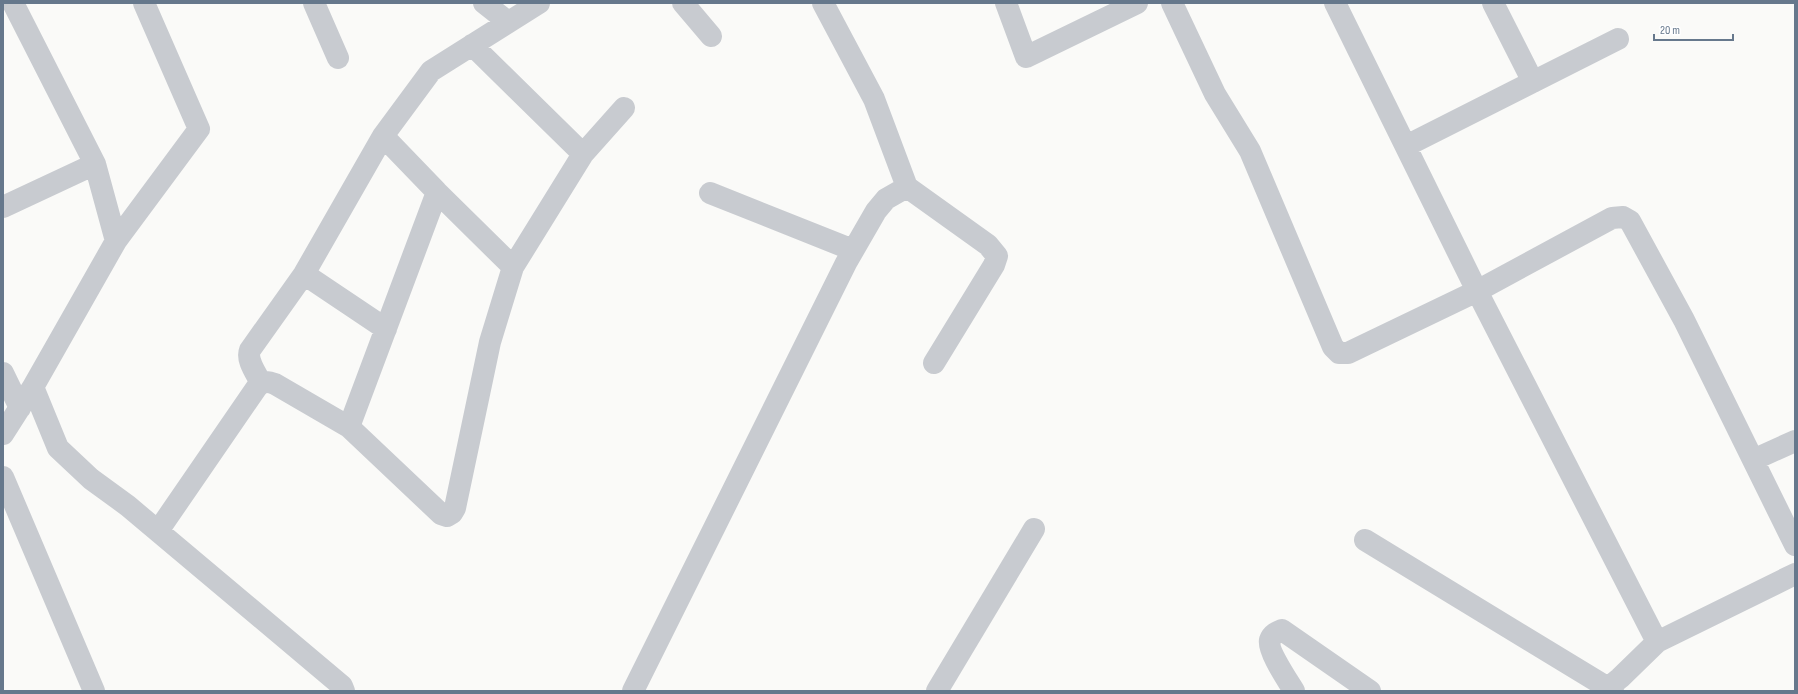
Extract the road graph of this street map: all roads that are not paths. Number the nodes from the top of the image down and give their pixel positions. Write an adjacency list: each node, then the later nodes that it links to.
1 (13, 3): 23 (street)
2 (144, 3): 28 (street)
3 (314, 3): 17 (street)
4 (484, 3): 13 (street)
5 (539, 3): 13 (street)
6 (683, 3): 14 (street)
7 (823, 3): 24 (street)
8 (1006, 3): 9 (street)
9 (1137, 3)
10 (1172, 3): 32 (street)
11 (1335, 3): 21 (street)
12 (1493, 3): 18 (street)
13 (508, 22): 16 (street)
14 (710, 36)
15 (1618, 38): 18 (street)
16 (472, 45): 20 (street); 22 (street)
17 (338, 58)
18 (1533, 82): 21 (street)
19 (624, 108): 22 (street)
20 (383, 136): 25 (street); 31 (street)
21 (1406, 146): 32 (street)
22 (583, 154): 30 (street)
23 (95, 164): 27 (street); 28 (street)
24 (907, 187): 29 (street); 34 (street)
25 (437, 192): 30 (street); 33 (street)
26 (710, 193): 29 (street)
27 (3, 207)
28 (116, 241): 37 (street)
29 (853, 250): 53 (street)
30 (513, 267): 39 (street)
31 (304, 274): 33 (street); 36 (street)
32 (1477, 290): 42 (street); 49 (street)
33 (386, 328): 39 (street)
34 (934, 363)
35 (3, 373): 38 (street)
36 (261, 383): 39 (street); 45 (street)
37 (33, 387): 38 (street); 45 (street)
38 (20, 408): 40 (street)
39 (349, 427)
40 (3, 434)
41 (1795, 442): 42 (street)
42 (1753, 460): 47 (street)
43 (3, 477): 51 (street)
44 (1034, 529): 54 (street)
45 (158, 531): 52 (street)
46 (1366, 540): 50 (street)
47 (1795, 545)
48 (1795, 574): 49 (street)
49 (1652, 647): 50 (street)
50 (1612, 687)
51 (94, 691)
52 (344, 691)
53 (633, 691)
54 (937, 691)
55 (1294, 691): 56 (street)
56 (1370, 691)

